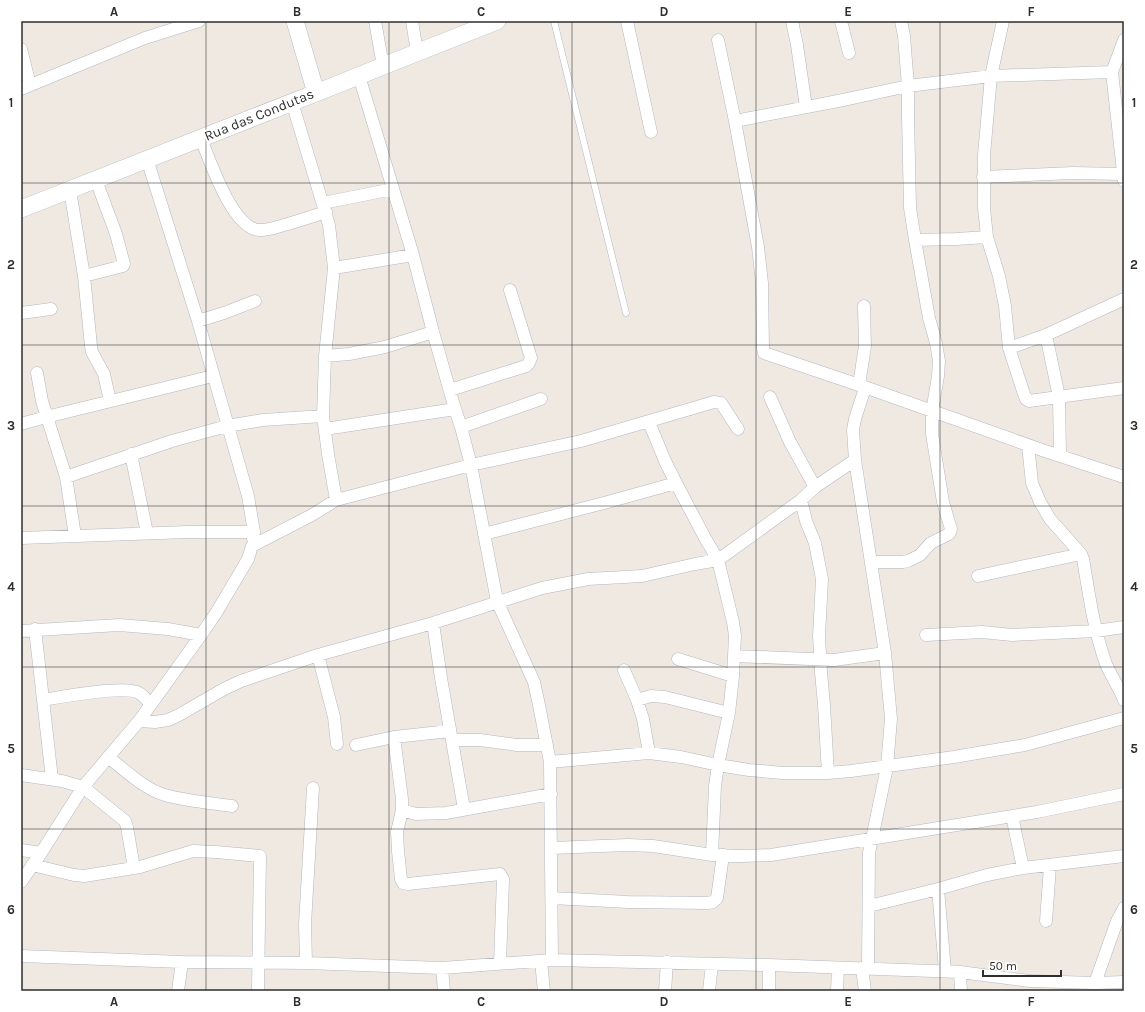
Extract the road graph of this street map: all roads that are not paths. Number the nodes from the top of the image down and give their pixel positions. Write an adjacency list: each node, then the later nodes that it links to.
1 (199, 21): 22 (street)
2 (295, 21): 23 (street)
3 (376, 21): 17 (street)
4 (412, 21): 15 (street)
5 (497, 21): 15 (street, Rua das Condutas)
6 (554, 21): 47 (lane)
7 (627, 21): 27 (street)
8 (792, 21): 25 (street)
9 (841, 21): 16 (street)
10 (901, 21): 21 (street)
11 (1004, 21): 20 (street)
12 (718, 40): 26 (street)
13 (1124, 40): 18 (street)
14 (21, 49): 22 (street)
15 (417, 52): 17 (street, Rua das Condutas)
16 (848, 54)
17 (383, 66): 19 (street, Rua das Condutas)
18 (1112, 72): 20 (street); 31 (street)
19 (359, 76): 23 (street, Rua das Condutas); 33 (street)
20 (991, 76): 21 (street); 30 (street)
21 (908, 86): 25 (street); 38 (street)
22 (26, 87)
23 (316, 93): 24 (street, Rua das Condutas)
24 (292, 102): 28 (street, Rua das Condutas); 36 (street)
25 (806, 107): 26 (street)
26 (735, 121): 56 (street)
27 (651, 132)
28 (201, 139): 29 (street, Rua das Condutas); 36 (street)
29 (147, 159): 32 (street, Rua das Condutas); 49 (street)
30 (983, 177): 31 (street); 37 (street)
31 (1123, 178)
32 (96, 180): 34 (street, Rua das Condutas); 41 (street)
33 (393, 189): 36 (street); 39 (street)
34 (70, 190): 35 (street, Rua das Condutas); 41 (street)
35 (21, 208)
36 (325, 208): 40 (street)
37 (986, 237): 38 (street); 52 (street)
38 (915, 240): 64 (street)
39 (413, 255): 40 (street); 50 (street)
40 (334, 268): 53 (street)
41 (84, 276): 62 (street)
42 (510, 290): 58 (street)
43 (1124, 299): 51 (street)
44 (255, 301): 49 (street)
45 (864, 306): 56 (street)
46 (51, 309): 48 (street)
47 (626, 313)
48 (21, 314)
49 (198, 321): 55 (street)
50 (432, 332): 53 (street); 58 (street)
51 (1046, 335): 52 (street); 60 (street)
52 (1009, 348): 60 (street)
53 (325, 356): 65 (street)
54 (37, 373): 66 (street)
55 (213, 376): 62 (street); 69 (street)
56 (862, 386): 64 (street); 76 (street)
57 (1124, 388): 60 (street)
58 (450, 390): 63 (street)
59 (770, 397): 81 (street)
60 (1059, 397): 75 (street)
61 (541, 400): 70 (street)
62 (110, 401): 66 (street)
63 (455, 409): 70 (street); 71 (street)
64 (932, 412): 73 (street); 92 (street)
65 (323, 416): 69 (street); 71 (street)
66 (46, 417): 68 (street); 78 (street)
67 (648, 422): 72 (street); 77 (street); 80 (street)
68 (21, 424)
69 (227, 426): 74 (street); 84 (street)
70 (461, 427): 77 (street)
71 (324, 429): 82 (street)
72 (738, 429)
73 (1028, 445): 75 (street); 90 (street)
74 (131, 454): 78 (street); 85 (street)
75 (1060, 456): 79 (street)
76 (855, 460): 81 (street); 92 (street)
77 (471, 465): 82 (street); 86 (street)
78 (66, 477): 87 (street)
79 (1124, 477)
80 (676, 483): 86 (street); 91 (street)
81 (815, 487): 83 (street)
82 (336, 500): 89 (street)
83 (801, 500): 91 (street); 106 (street)
84 (254, 532): 85 (street); 89 (street)
85 (147, 533): 87 (street)
86 (484, 534): 94 (street)
87 (75, 536): 88 (street)
88 (21, 538)
89 (252, 546): 100 (street)
90 (1081, 554): 93 (street); 99 (street)
91 (718, 560): 94 (street); 104 (street)
92 (872, 562): 102 (street)
93 (978, 576)
94 (498, 601): 95 (street); 120 (street)
95 (433, 623): 103 (street); 116 (street)
96 (1124, 627): 99 (street)
97 (35, 629): 98 (street); 100 (street); 109 (street)
98 (21, 631)
99 (1096, 631): 101 (street); 111 (street)
100 (201, 635): 112 (street)
101 (926, 635)
102 (886, 653): 106 (street); 125 (street)
103 (318, 656): 115 (street); 118 (street)
104 (734, 656): 106 (street); 108 (street)
105 (678, 659): 108 (street)
106 (820, 660): 126 (street)
107 (624, 670): 110 (street)
108 (733, 676): 113 (street)
109 (43, 700): 112 (street); 128 (street)
110 (637, 700): 113 (street); 121 (street)
111 (1124, 700)
112 (150, 704): 115 (street)
113 (729, 713): 124 (street)
114 (1124, 718): 125 (street)
115 (139, 721): 122 (street)
116 (451, 736): 117 (street); 120 (street); 134 (street)
117 (394, 738): 119 (street); 135 (street)
118 (337, 744)
119 (356, 745)
120 (547, 745): 123 (street)
121 (649, 753): 123 (street); 124 (street)
122 (108, 757): 129 (street); 133 (street)
123 (550, 762): 131 (street)
124 (718, 765): 126 (street); 141 (street)
125 (886, 767): 126 (street); 137 (street)
126 (828, 773)
127 (21, 775): 128 (street)
128 (52, 779): 129 (street)
129 (83, 786): 140 (street); 145 (street)
130 (313, 788): 158 (street)
131 (551, 794): 134 (street); 138 (street)
132 (1124, 794): 136 (street)
133 (232, 806)
134 (464, 809): 135 (street)
135 (402, 810): 159 (street)
136 (1012, 816): 137 (street); 146 (street)
137 (871, 839): 141 (street); 150 (street)
138 (551, 848): 141 (street); 149 (street)
139 (21, 850): 140 (street)
140 (41, 853): 143 (street)
141 (717, 855): 149 (street)
142 (1124, 856): 144 (street)
143 (32, 865): 145 (street); 147 (street)
144 (1050, 866): 146 (street); 152 (street)
145 (134, 868): 157 (street)
146 (1023, 868): 148 (street)
147 (21, 882)
148 (938, 889): 150 (street); 165 (street)
149 (552, 898): 154 (street)
150 (868, 906): 164 (street)
151 (1124, 908): 168 (street)
152 (1046, 922)
153 (21, 956): 155 (street)
154 (547, 960): 156 (street); 159 (street); 172 (street)
155 (182, 962): 157 (street); 169 (street)
156 (667, 962): 160 (street); 173 (street)
157 (259, 963): 158 (street); 170 (street)
158 (306, 963): 162 (street)
159 (500, 963): 162 (street)
160 (712, 964): 161 (street); 174 (street)
161 (769, 965): 163 (street); 175 (street)
162 (442, 968): 171 (street)
163 (838, 968): 164 (street); 176 (street)
164 (865, 968): 165 (street); 177 (street)
165 (945, 971): 166 (street)
166 (960, 972): 168 (street); 178 (street)
167 (1124, 982): 168 (street)
168 (1095, 983)
169 (178, 991)
170 (258, 991)
171 (444, 991)
172 (544, 991)
173 (665, 991)
174 (709, 991)
175 (769, 991)
176 (837, 991)
177 (865, 991)
178 (961, 991)

